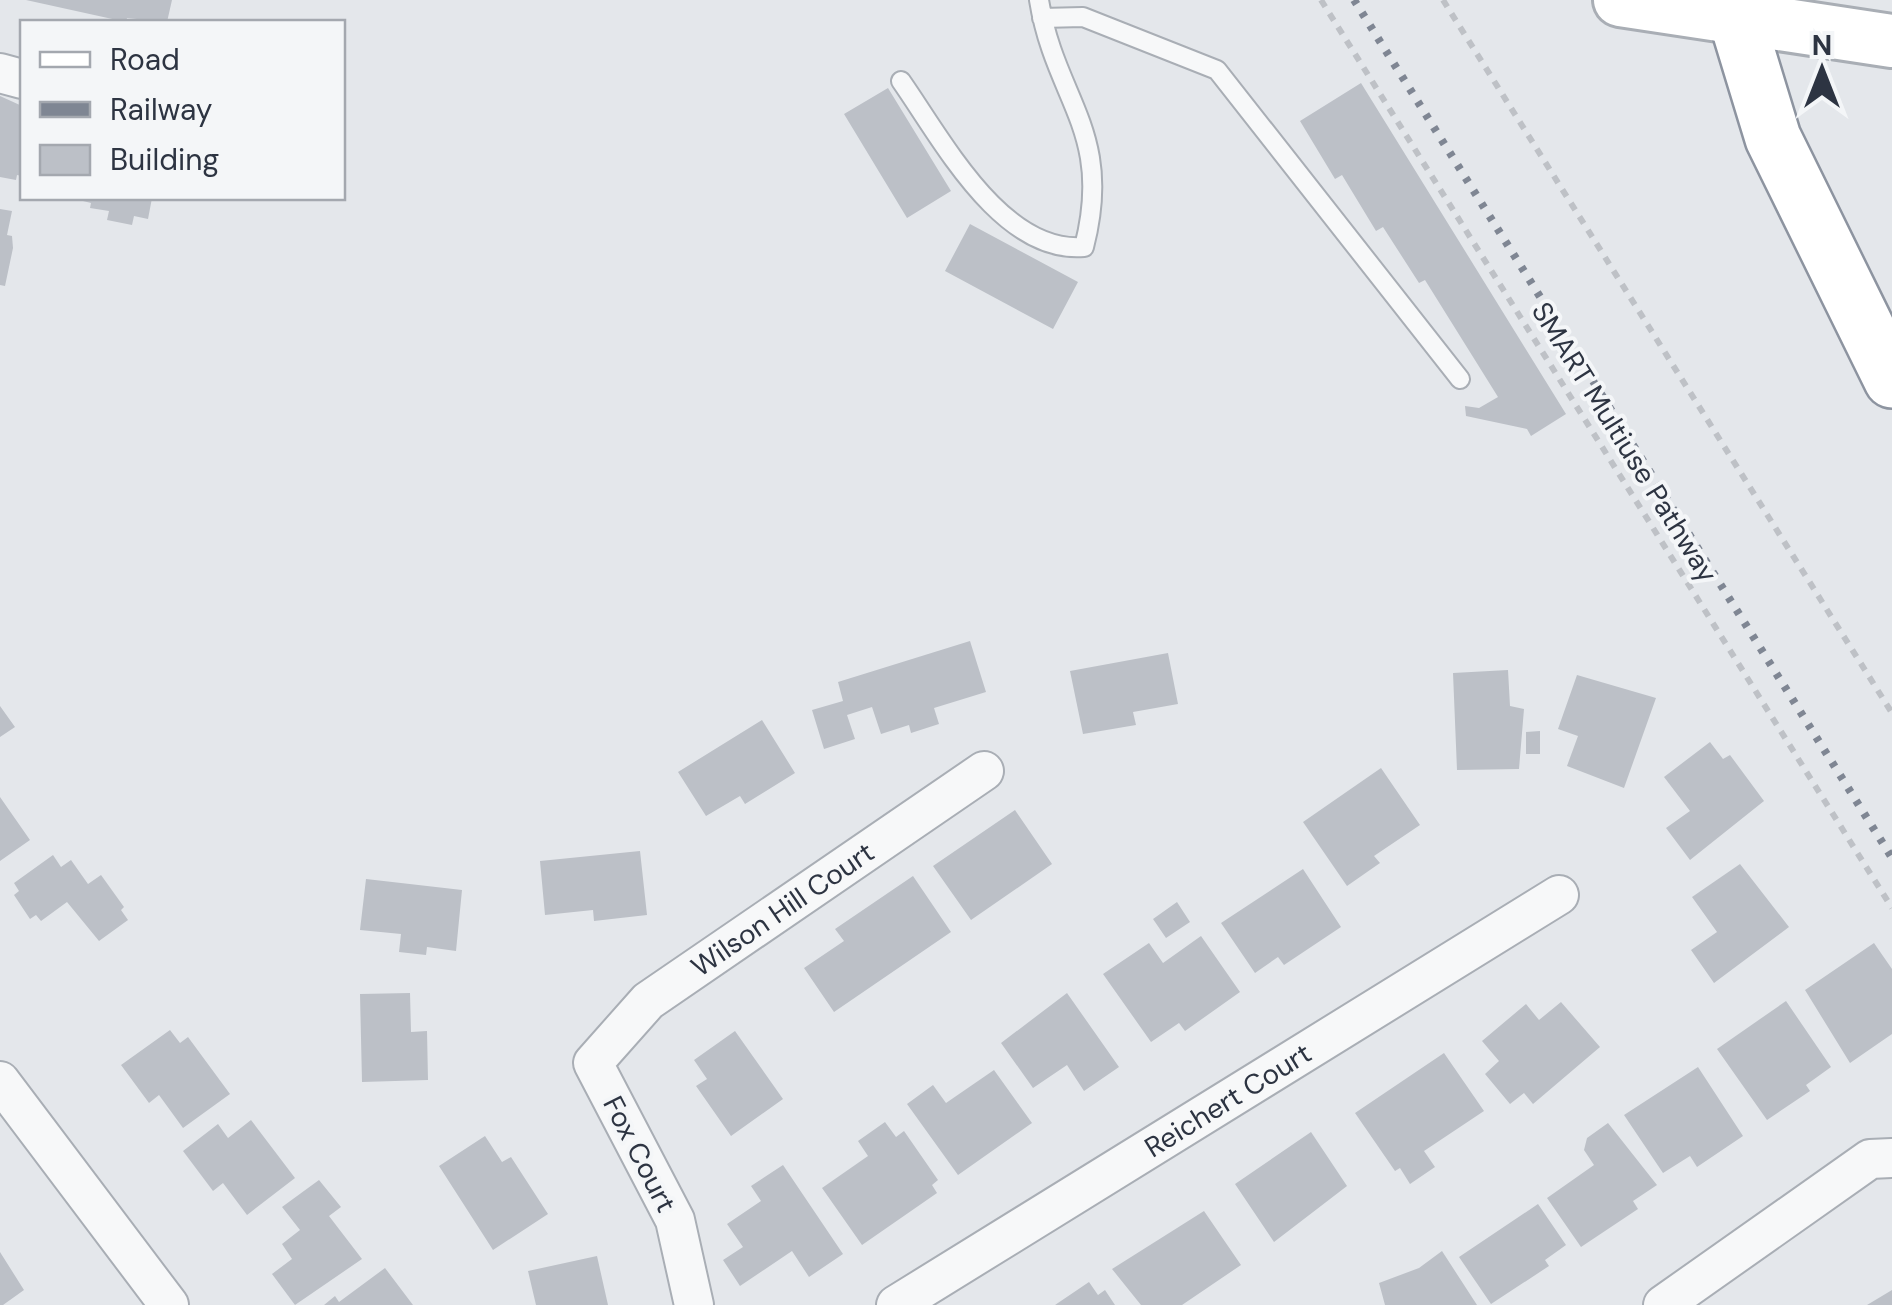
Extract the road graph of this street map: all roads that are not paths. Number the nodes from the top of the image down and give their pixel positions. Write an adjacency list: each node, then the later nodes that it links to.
1 (1620, 0): 2 (main road)
2 (1732, 7): 4 (main road); 7 (highway)
3 (1040, 9): 5 (lane); 6 (lane)
4 (1882, 39)
5 (901, 81)
6 (1460, 379)
7 (1892, 380)
8 (984, 770): 10 (street, Wilson Hill Court)
9 (1559, 895): 15 (street, Reichert Court)
10 (593, 1063): 14 (street, Fox Court)
11 (0, 1082): 13 (street)
12 (1881, 1159): 16 (street)
13 (169, 1305)
14 (694, 1305)
15 (896, 1305)
16 (1664, 1305)

